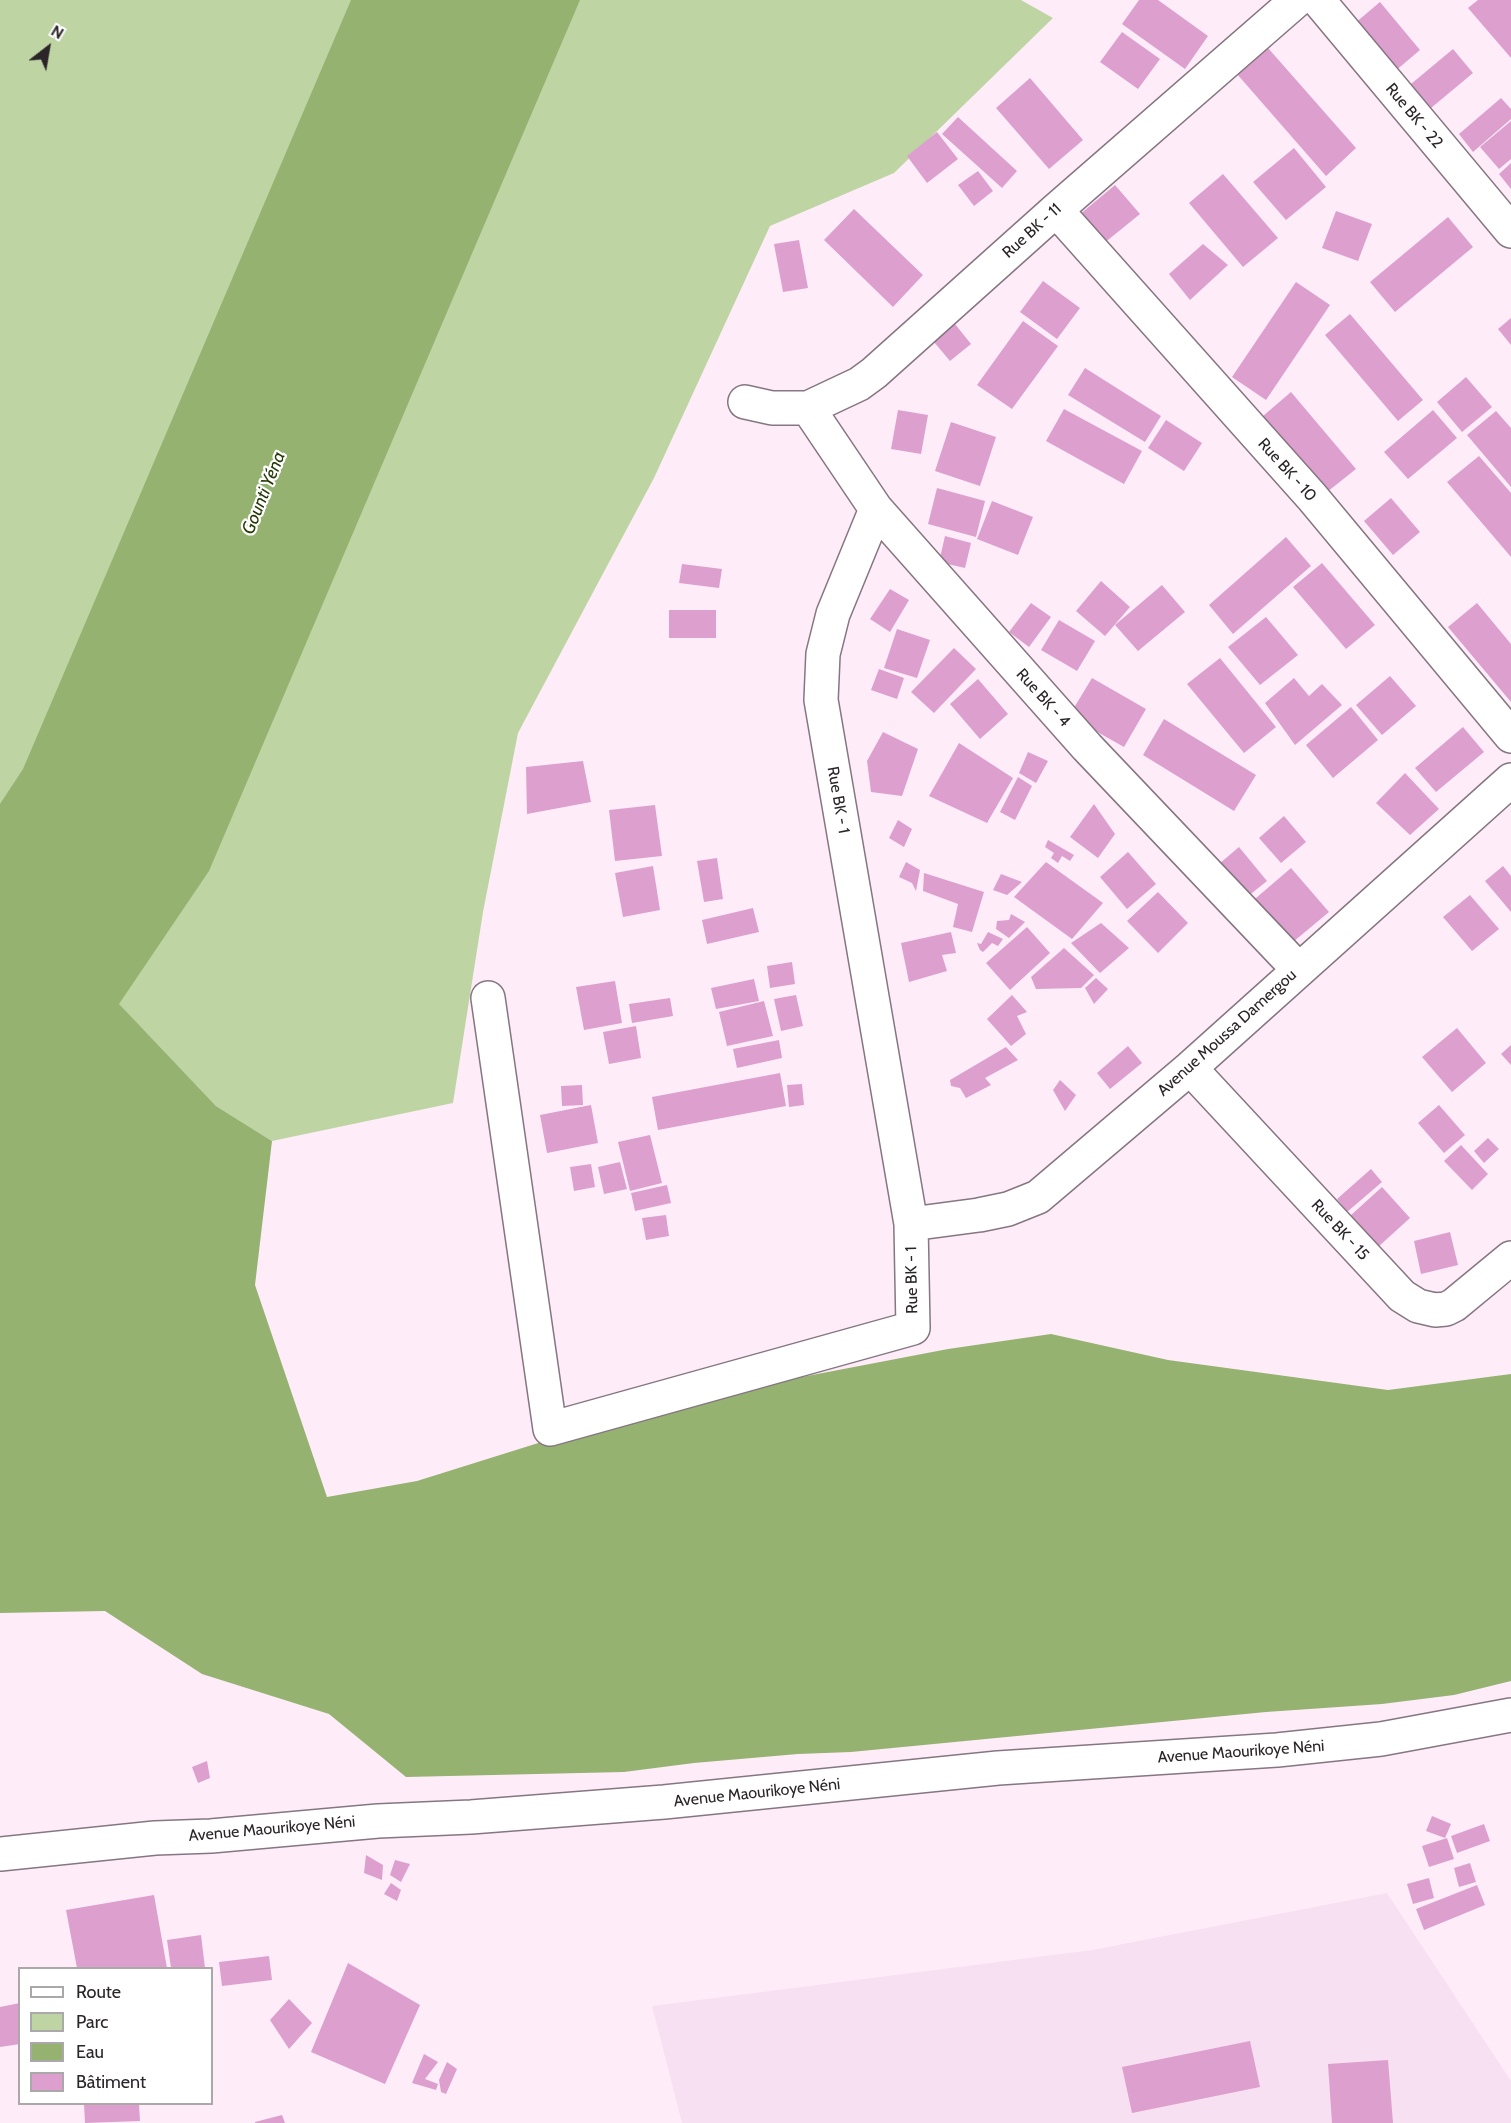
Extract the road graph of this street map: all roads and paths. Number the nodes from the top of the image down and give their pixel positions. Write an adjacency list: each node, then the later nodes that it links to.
1 (1297, 0): 3 (street, Rue BK - 11)
2 (1318, 0): 4 (street, Rue BK - 22)
3 (1056, 210): 6 (street, Rue BK - 11); 8 (street, Rue BK - 10)
4 (1511, 231)
5 (745, 402): 6 (street, Rue BK - 11)
6 (808, 408): 7 (street, Rue BK - 4)
7 (876, 509): 10 (street, Rue BK - 4); 13 (street, Rue BK - 1)
8 (1511, 736)
9 (1511, 780): 10 (street, Avenue Moussa Damergou)
10 (1299, 970): 12 (street, Avenue Moussa Damergou)
11 (488, 998): 13 (street, Rue BK - 1)
12 (1190, 1068): 13 (street, Avenue Moussa Damergou); 14 (street, Rue BK - 15)
13 (911, 1224)
14 (1511, 1258)
15 (1511, 1715): 16 (street, Avenue Maourikoye Néni)
16 (0, 1854)

